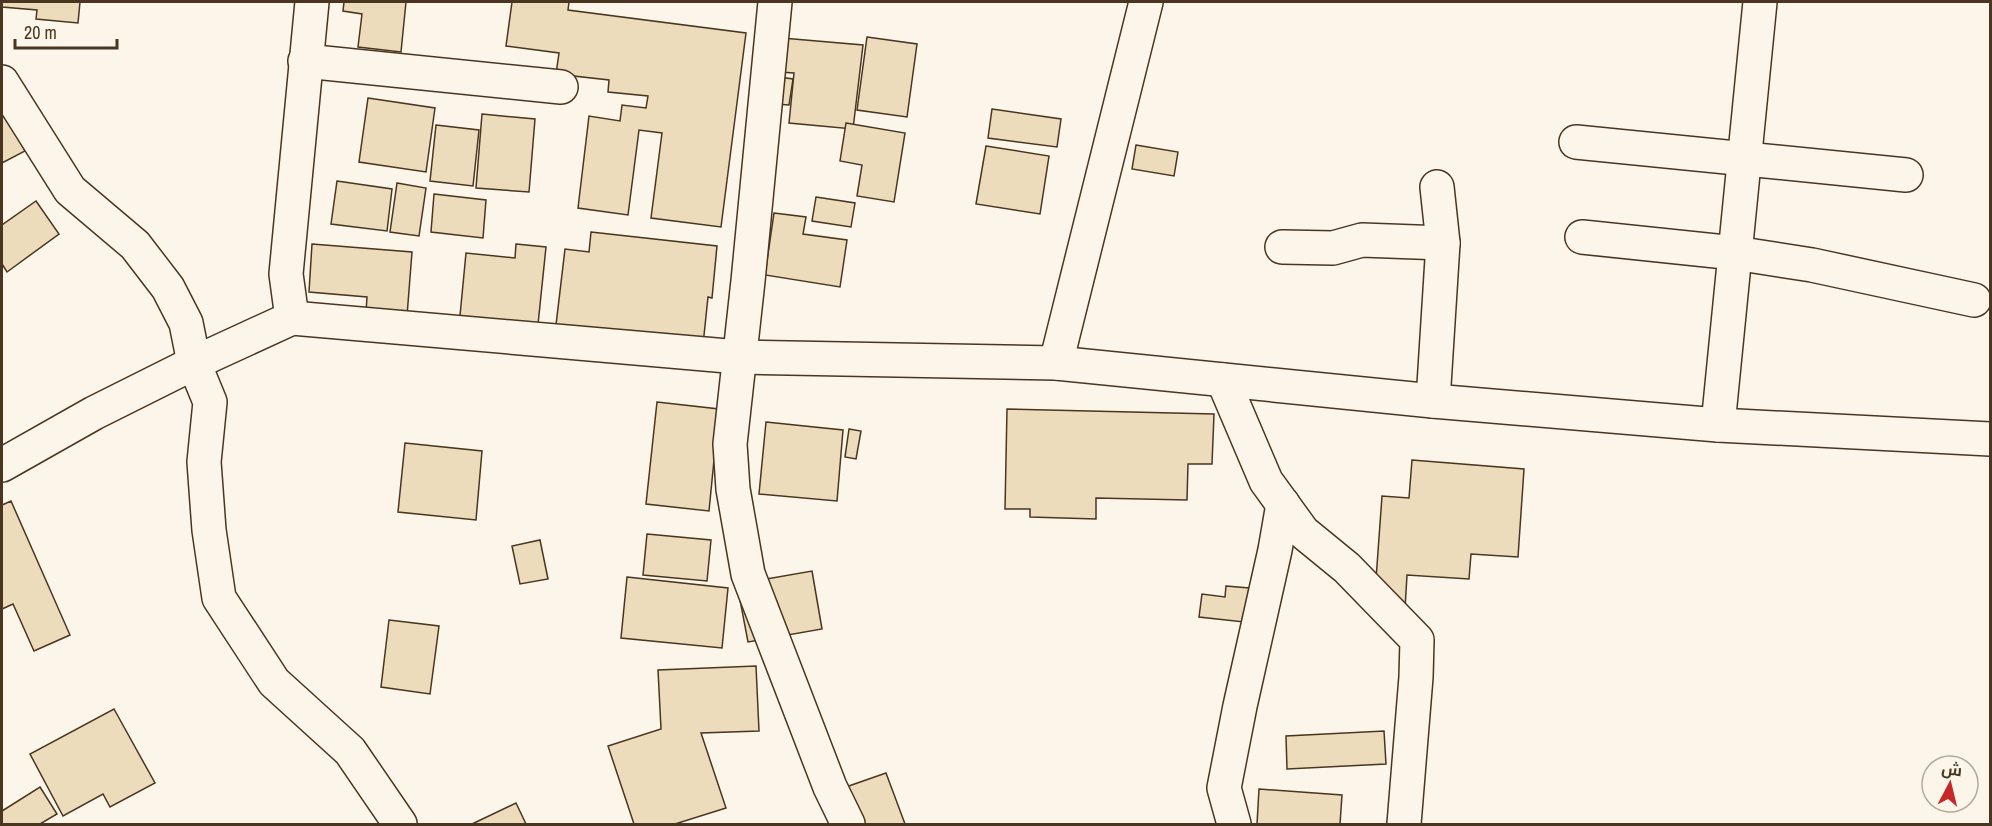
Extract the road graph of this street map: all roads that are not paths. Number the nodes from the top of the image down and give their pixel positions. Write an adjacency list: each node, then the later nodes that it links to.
1 (312, 2): 5 (street)
2 (775, 2): 18 (street)
3 (1146, 2): 20 (street)
4 (1760, 2): 9 (street)
5 (305, 61): 7 (street); 17 (street)
6 (2, 82): 19 (street)
7 (561, 87)
8 (1576, 142): 9 (street)
9 (1744, 160): 10 (street); 15 (street)
10 (1906, 176)
11 (1437, 187): 13 (street)
12 (1582, 237): 15 (street)
13 (1443, 243): 14 (street); 22 (street)
14 (1282, 247)
15 (1735, 253): 16 (street); 23 (street)
16 (1974, 300)
17 (292, 318): 18 (street); 19 (street)
18 (739, 357): 20 (street); 28 (street)
19 (194, 363): 25 (street); 27 (street)
20 (1056, 363): 21 (street)
21 (1223, 380): 22 (street); 26 (street)
22 (1433, 401): 23 (street)
23 (1718, 425): 24 (street)
24 (1990, 439)
25 (2, 465)
26 (1283, 504): 29 (street); 30 (street)
27 (400, 825)
28 (848, 825)
29 (1234, 825)
30 (1404, 825)

